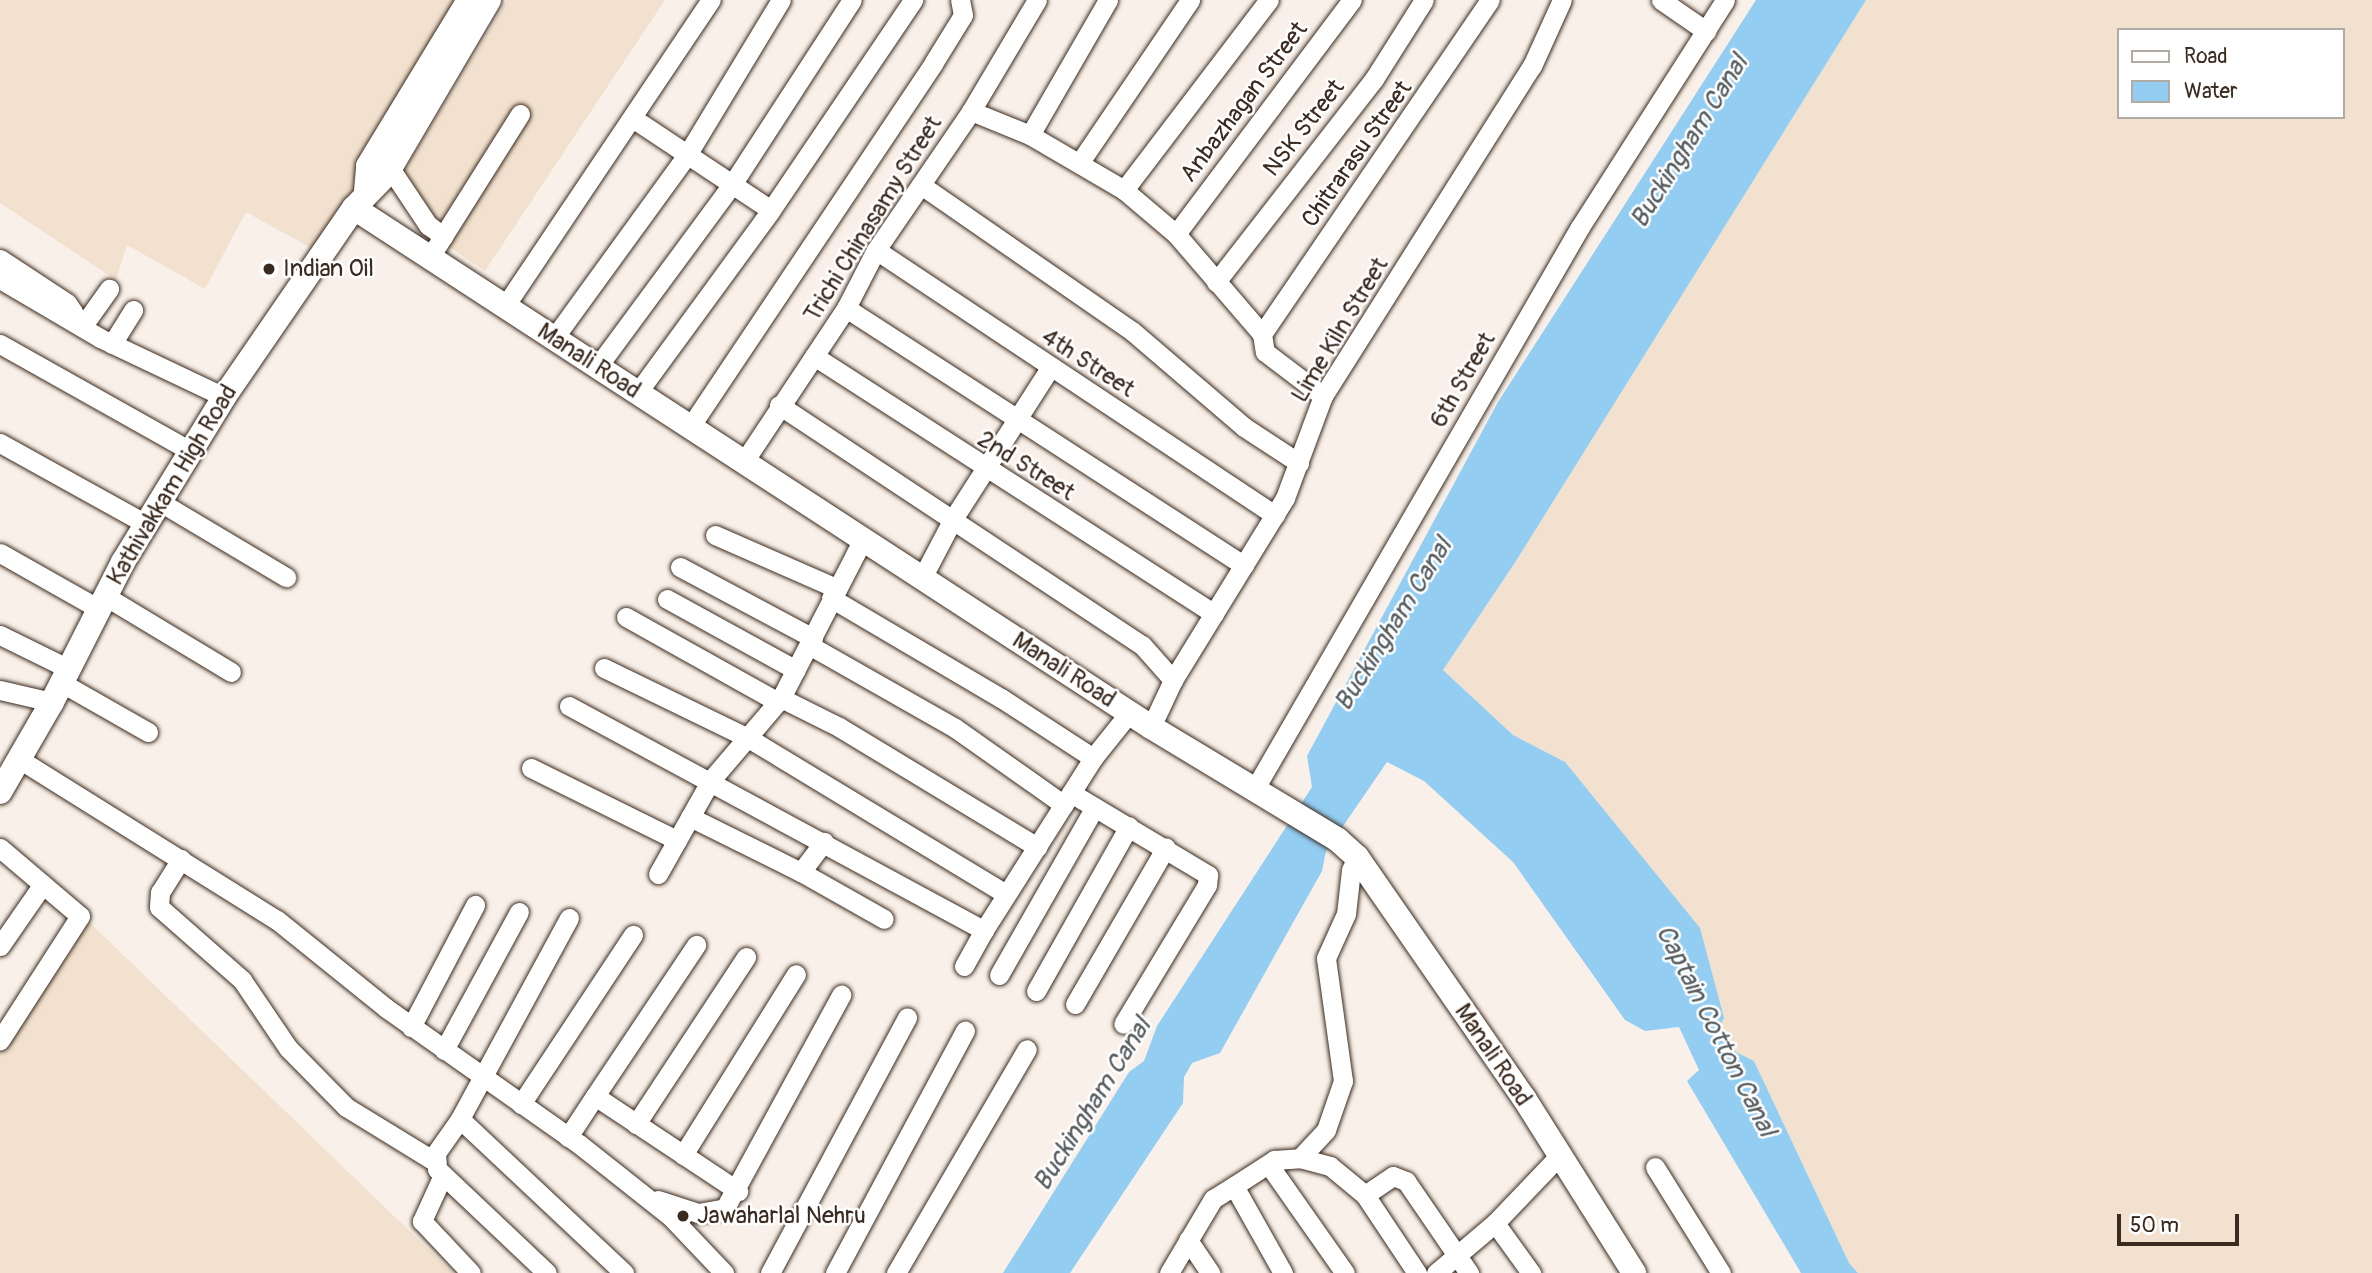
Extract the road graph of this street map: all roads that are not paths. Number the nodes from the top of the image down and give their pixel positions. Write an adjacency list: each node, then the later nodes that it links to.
1 (469, 0): 29 (main road)
2 (489, 0): 25 (main road)
3 (711, 0): 21 (street)
4 (781, 0): 23 (street)
5 (852, 0): 26 (street)
6 (913, 0): 30 (street)
7 (961, 0): 55 (street)
8 (1037, 0): 19 (street, Trichi Chinasamy Street)
9 (1108, 0): 22 (street)
10 (1190, 0): 24 (street)
11 (1269, 0): 28 (street)
12 (1352, 0): 31 (street, Anbazhagan Street)
13 (1424, 0): 37 (street, NSK Street)
14 (1490, 0): 43 (street, Chitrarasu Street)
15 (1562, 0): 51 (street, Lime Kiln Street)
16 (1661, 0): 18 (street)
17 (1725, 0): 18 (street, 6th Street)
18 (1706, 31): 95 (street, 6th Street)
19 (971, 111): 22 (street); 27 (street, Trichi Chinasamy Street)
20 (520, 114): 32 (street)
21 (634, 119): 23 (street); 39 (street)
22 (1030, 135): 24 (street)
23 (687, 155): 26 (street); 44 (street)
24 (1080, 162): 28 (street)
25 (390, 168): 29 (main road); 32 (street)
26 (733, 183): 30 (street); 48 (street)
27 (921, 185): 33 (street, Trichi Chinasamy Street); 59 (street)
28 (1124, 190): 31 (street)
29 (360, 200): 34 (main road, Manali Road); 52 (main road, Kathivakkam High Road)
30 (771, 210): 50 (street)
31 (1176, 234): 37 (street)
32 (443, 236): 34 (street)
33 (876, 250): 40 (street, Trichi Chinasamy Street); 49 (street, 4th Street)
34 (430, 257): 39 (main road, Manali Road)
35 (0, 259): 42 (street)
36 (0, 279): 42 (street)
37 (1216, 282): 43 (street)
38 (109, 289): 42 (street)
39 (505, 306): 44 (main road, Manali Road)
40 (846, 308): 47 (street, Trichi Chinasamy Street); 54 (street)
41 (133, 310): 46 (street)
42 (75, 323): 46 (street)
43 (1262, 334): 51 (street)
44 (554, 338): 48 (main road, Manali Road)
45 (0, 344): 57 (street)
46 (112, 344): 52 (street)
47 (814, 356): 53 (street, Trichi Chinasamy Street); 60 (street, 2nd Street)
48 (597, 366): 50 (main road, Manali Road)
49 (1050, 368): 54 (street); 62 (street, 4th Street)
50 (638, 392): 55 (main road, Manali Road)
51 (1323, 396): 59 (street, Lime Kiln Street)
52 (223, 397): 57 (main road, Kathivakkam High Road)
53 (779, 405): 58 (street, Trichi Chinasamy Street); 63 (street)
54 (1018, 417): 60 (street); 68 (street)
55 (690, 427): 58 (main road, Manali Road)
56 (0, 443): 64 (street)
57 (191, 451): 61 (main road, Kathivakkam High Road)
58 (745, 460): 66 (main road, Manali Road)
59 (1298, 463): 62 (street, Lime Kiln Street)
60 (985, 469): 63 (street); 75 (street, 2nd Street)
61 (160, 502): 64 (main road, Kathivakkam High Road); 70 (street)
62 (1275, 515): 68 (street, Lime Kiln Street)
63 (953, 519): 71 (street); 82 (street)
64 (146, 524): 74 (main road, Kathivakkam High Road)
65 (715, 536): 72 (street)
66 (863, 539): 71 (main road, Manali Road); 72 (street)
67 (0, 553): 74 (street)
68 (1244, 565): 75 (street, Lime Kiln Street)
69 (680, 567): 78 (street)
70 (286, 577)
71 (922, 578): 87 (main road, Manali Road)
72 (833, 593): 78 (street); 91 (street)
73 (667, 599): 80 (street)
74 (102, 603): 81 (street); 83 (main road, Kathivakkam High Road)
75 (1214, 614): 82 (street, Lime Kiln Street)
76 (626, 617): 85 (street)
77 (0, 635): 83 (street)
78 (811, 641): 80 (street); 97 (street)
79 (604, 668): 90 (street)
80 (796, 670): 85 (street)
81 (231, 672)
82 (1173, 680): 88 (street, Lime Kiln Street)
83 (61, 684): 84 (street); 89 (street); 92 (main road, Kathivakkam High Road)
84 (0, 690)
85 (780, 700): 90 (street); 103 (street)
86 (569, 706): 94 (street)
87 (1129, 713): 88 (main road, Manali Road); 91 (street)
88 (1151, 727): 95 (main road, Manali Road)
89 (148, 732)
90 (750, 739): 94 (street); 111 (street)
91 (1093, 758): 97 (street)
92 (19, 759): 96 (main road, Kathivakkam High Road); 107 (street)
93 (531, 768): 101 (street)
94 (711, 780): 99 (street); 102 (street)
95 (1254, 790): 106 (main road, Manali Road)
96 (0, 792)
97 (1067, 799): 98 (street); 103 (street)
98 (1095, 807): 100 (street); 123 (street)
99 (690, 817): 101 (street); 108 (street)
100 (1129, 826): 104 (street); 124 (street)
101 (677, 840): 109 (street)
102 (824, 842): 108 (street); 116 (street)
103 (1037, 847): 111 (street)
104 (1166, 847): 126 (street); 128 (street)
105 (0, 848): 110 (street)
106 (1356, 857): 141 (main road, Manali Road); 142 (street)
107 (181, 859): 129 (street); 145 (street)
108 (801, 872): 115 (street)
109 (658, 874)
110 (43, 884): 119 (street); 131 (street)
111 (1006, 894): 116 (street)
112 (475, 905): 129 (street)
113 (519, 912): 133 (street)
114 (569, 918): 134 (street)
115 (884, 919)
116 (984, 930): 121 (street)
117 (633, 935): 136 (street)
118 (696, 945): 135 (street)
119 (0, 946)
120 (746, 957): 138 (street)
121 (964, 966)
122 (796, 974): 140 (street)
123 (999, 975)
124 (1036, 991)
125 (841, 995): 147 (street)
126 (1075, 1004)
127 (907, 1017): 157 (street)
128 (1123, 1024)
129 (411, 1027): 133 (street)
130 (965, 1031): 158 (street)
131 (0, 1040)
132 (1027, 1049): 159 (street)
133 (444, 1050): 134 (street)
134 (481, 1075): 136 (street); 137 (street)
135 (595, 1096): 138 (street); 139 (street)
136 (521, 1104): 139 (street)
137 (460, 1119): 145 (street); 155 (street)
138 (636, 1124): 140 (street)
139 (568, 1137): 148 (street)
140 (683, 1155): 147 (street)
141 (1559, 1156): 150 (street); 168 (main road, Manali Road)
142 (1300, 1158): 143 (street); 149 (street)
143 (1269, 1165): 146 (street); 163 (street)
144 (1655, 1167): 169 (street)
145 (438, 1168): 153 (street); 154 (street)
146 (1234, 1186): 151 (street); 162 (street)
147 (738, 1191): 148 (street)
148 (644, 1195): 156 (street)
149 (1365, 1195): 152 (street); 164 (street)
150 (1495, 1223): 152 (street); 167 (street)
151 (1188, 1240): 160 (street); 161 (street)
152 (1457, 1254): 165 (street); 166 (street)
153 (471, 1273)
154 (547, 1273)
155 (624, 1273)
156 (724, 1273)
157 (769, 1273)
158 (835, 1273)
159 (896, 1273)
160 (1169, 1273)
161 (1210, 1273)
162 (1283, 1273)
163 (1345, 1273)
164 (1417, 1273)
165 (1436, 1273)
166 (1469, 1273)
167 (1531, 1273)
168 (1634, 1273)
169 (1721, 1273)

